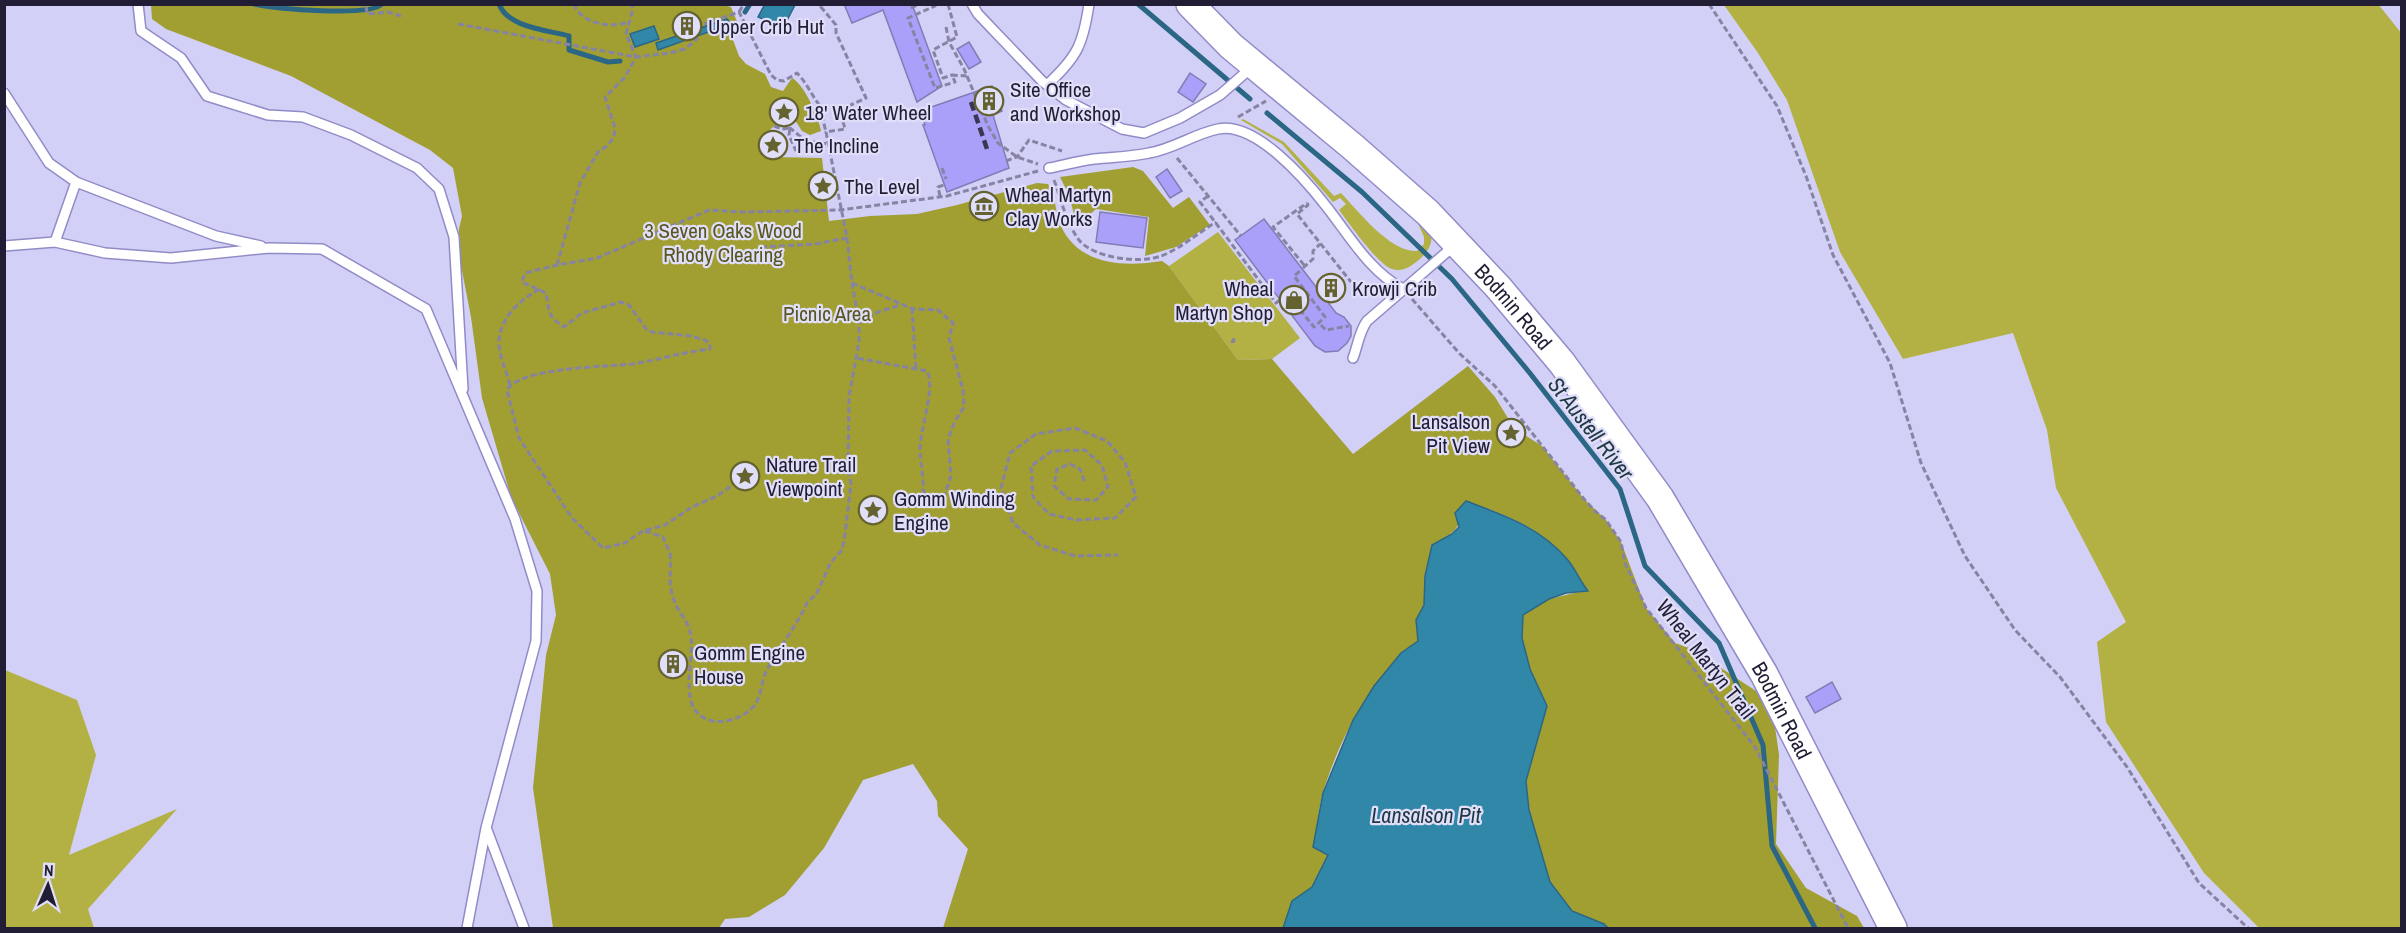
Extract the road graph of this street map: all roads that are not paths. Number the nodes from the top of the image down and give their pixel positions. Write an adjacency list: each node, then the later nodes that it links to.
1 (138, 4): 16 (lane)
2 (972, 4): 6 (lane)
3 (1089, 4): 6 (lane)
4 (1190, 4): 5 (main road, Bodmin Road)
5 (1247, 71): 6 (lane); 12 (main road, Bodmin Road)
6 (1047, 85)
7 (4, 93): 9 (lane)
8 (1049, 168): 14 (lane)
9 (76, 182): 10 (lane); 13 (lane)
10 (55, 242): 11 (lane); 13 (lane)
11 (4, 246)
12 (1452, 247): 14 (lane); 20 (main road, Bodmin Road)
13 (269, 248): 16 (lane)
14 (1403, 289): 15 (lane)
15 (1353, 358)
16 (463, 398): 17 (lane)
17 (486, 828): 18 (lane); 19 (lane)
18 (467, 928)
19 (524, 928)
20 (1893, 928)

